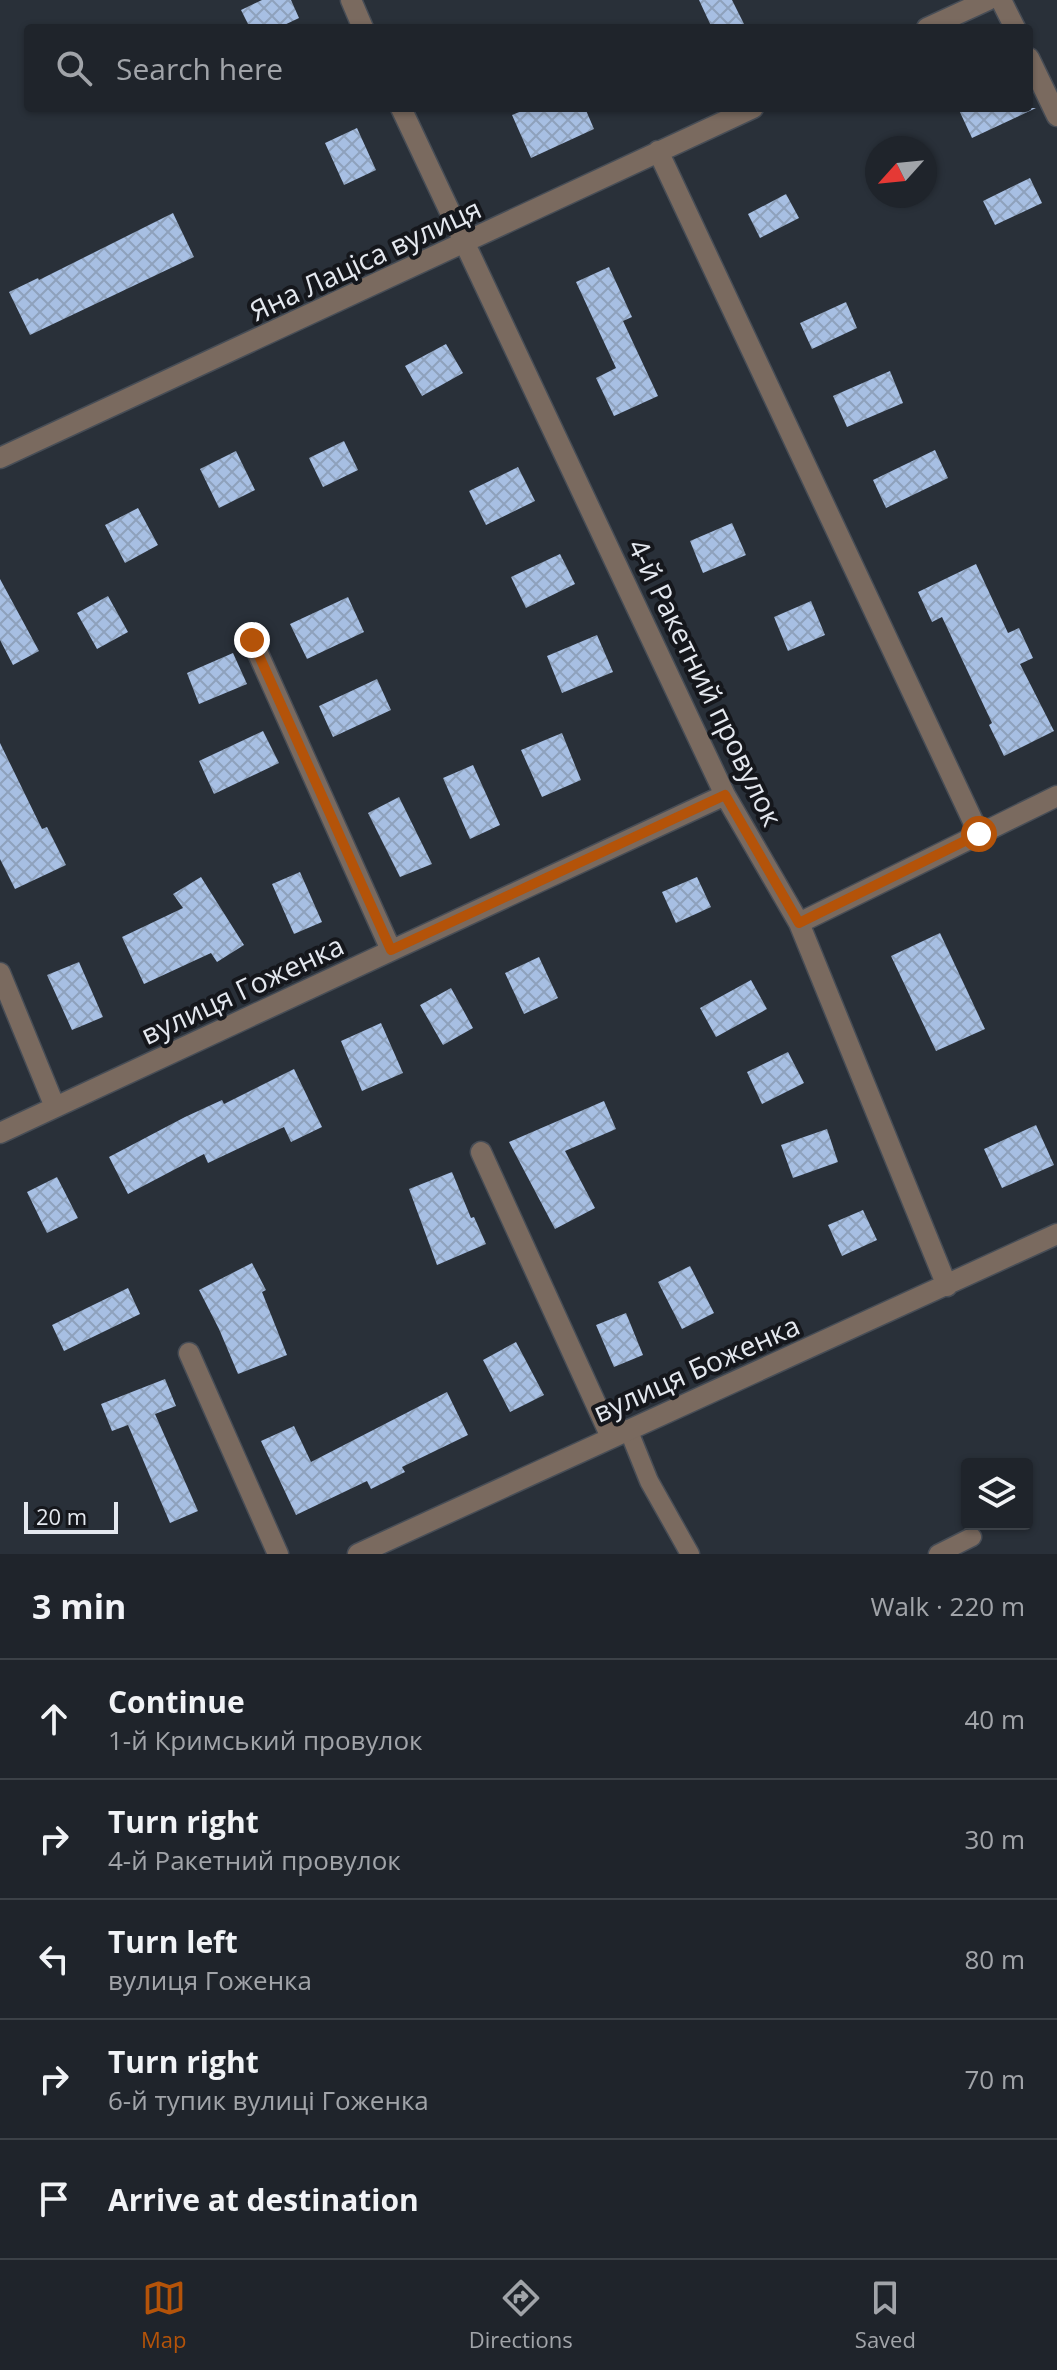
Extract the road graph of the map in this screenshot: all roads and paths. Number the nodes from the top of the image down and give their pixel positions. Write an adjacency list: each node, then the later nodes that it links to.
1 (351, 0): 4 (street)
2 (988, 0): 5 (street)
3 (1001, 0): 6 (street)
4 (361, 24)
5 (936, 24)
6 (1013, 24)
7 (1033, 66): 10 (street)
8 (403, 112): 12 (street, 4-й Ракетний провулок)
9 (744, 112): 11 (street, Яна Лаціса вулиця)
10 (1057, 116)
11 (658, 151): 12 (street, Яна Лаціса вулиця); 17 (street)
12 (465, 244): 13 (street, Яна Лаціса вулиця); 15 (street, 4-й Ракетний провулок)
13 (0, 458)
14 (252, 640): 19 (street)
15 (725, 795): 18 (street, 4-й Ракетний провулок); 19 (street, вулиця Гоженка)
16 (1057, 796): 17 (street)
17 (979, 834): 18 (street)
18 (799, 923): 25 (street, 4-й Ракетний провулок)
19 (391, 950): 21 (street, вулиця Гоженка)
20 (0, 973): 21 (street)
21 (55, 1107): 22 (street, вулиця Гоженка)
22 (0, 1133)
23 (481, 1152): 27 (street)
24 (1057, 1234): 25 (street, вулиця Боженка)
25 (947, 1286): 27 (street, вулиця Боженка)
26 (189, 1353): 29 (street)
27 (620, 1433): 30 (street, вулиця Боженка); 31 (lane)
28 (972, 1537): 32 (lane)
29 (278, 1554)
30 (358, 1554)
31 (690, 1554)
32 (938, 1554)

